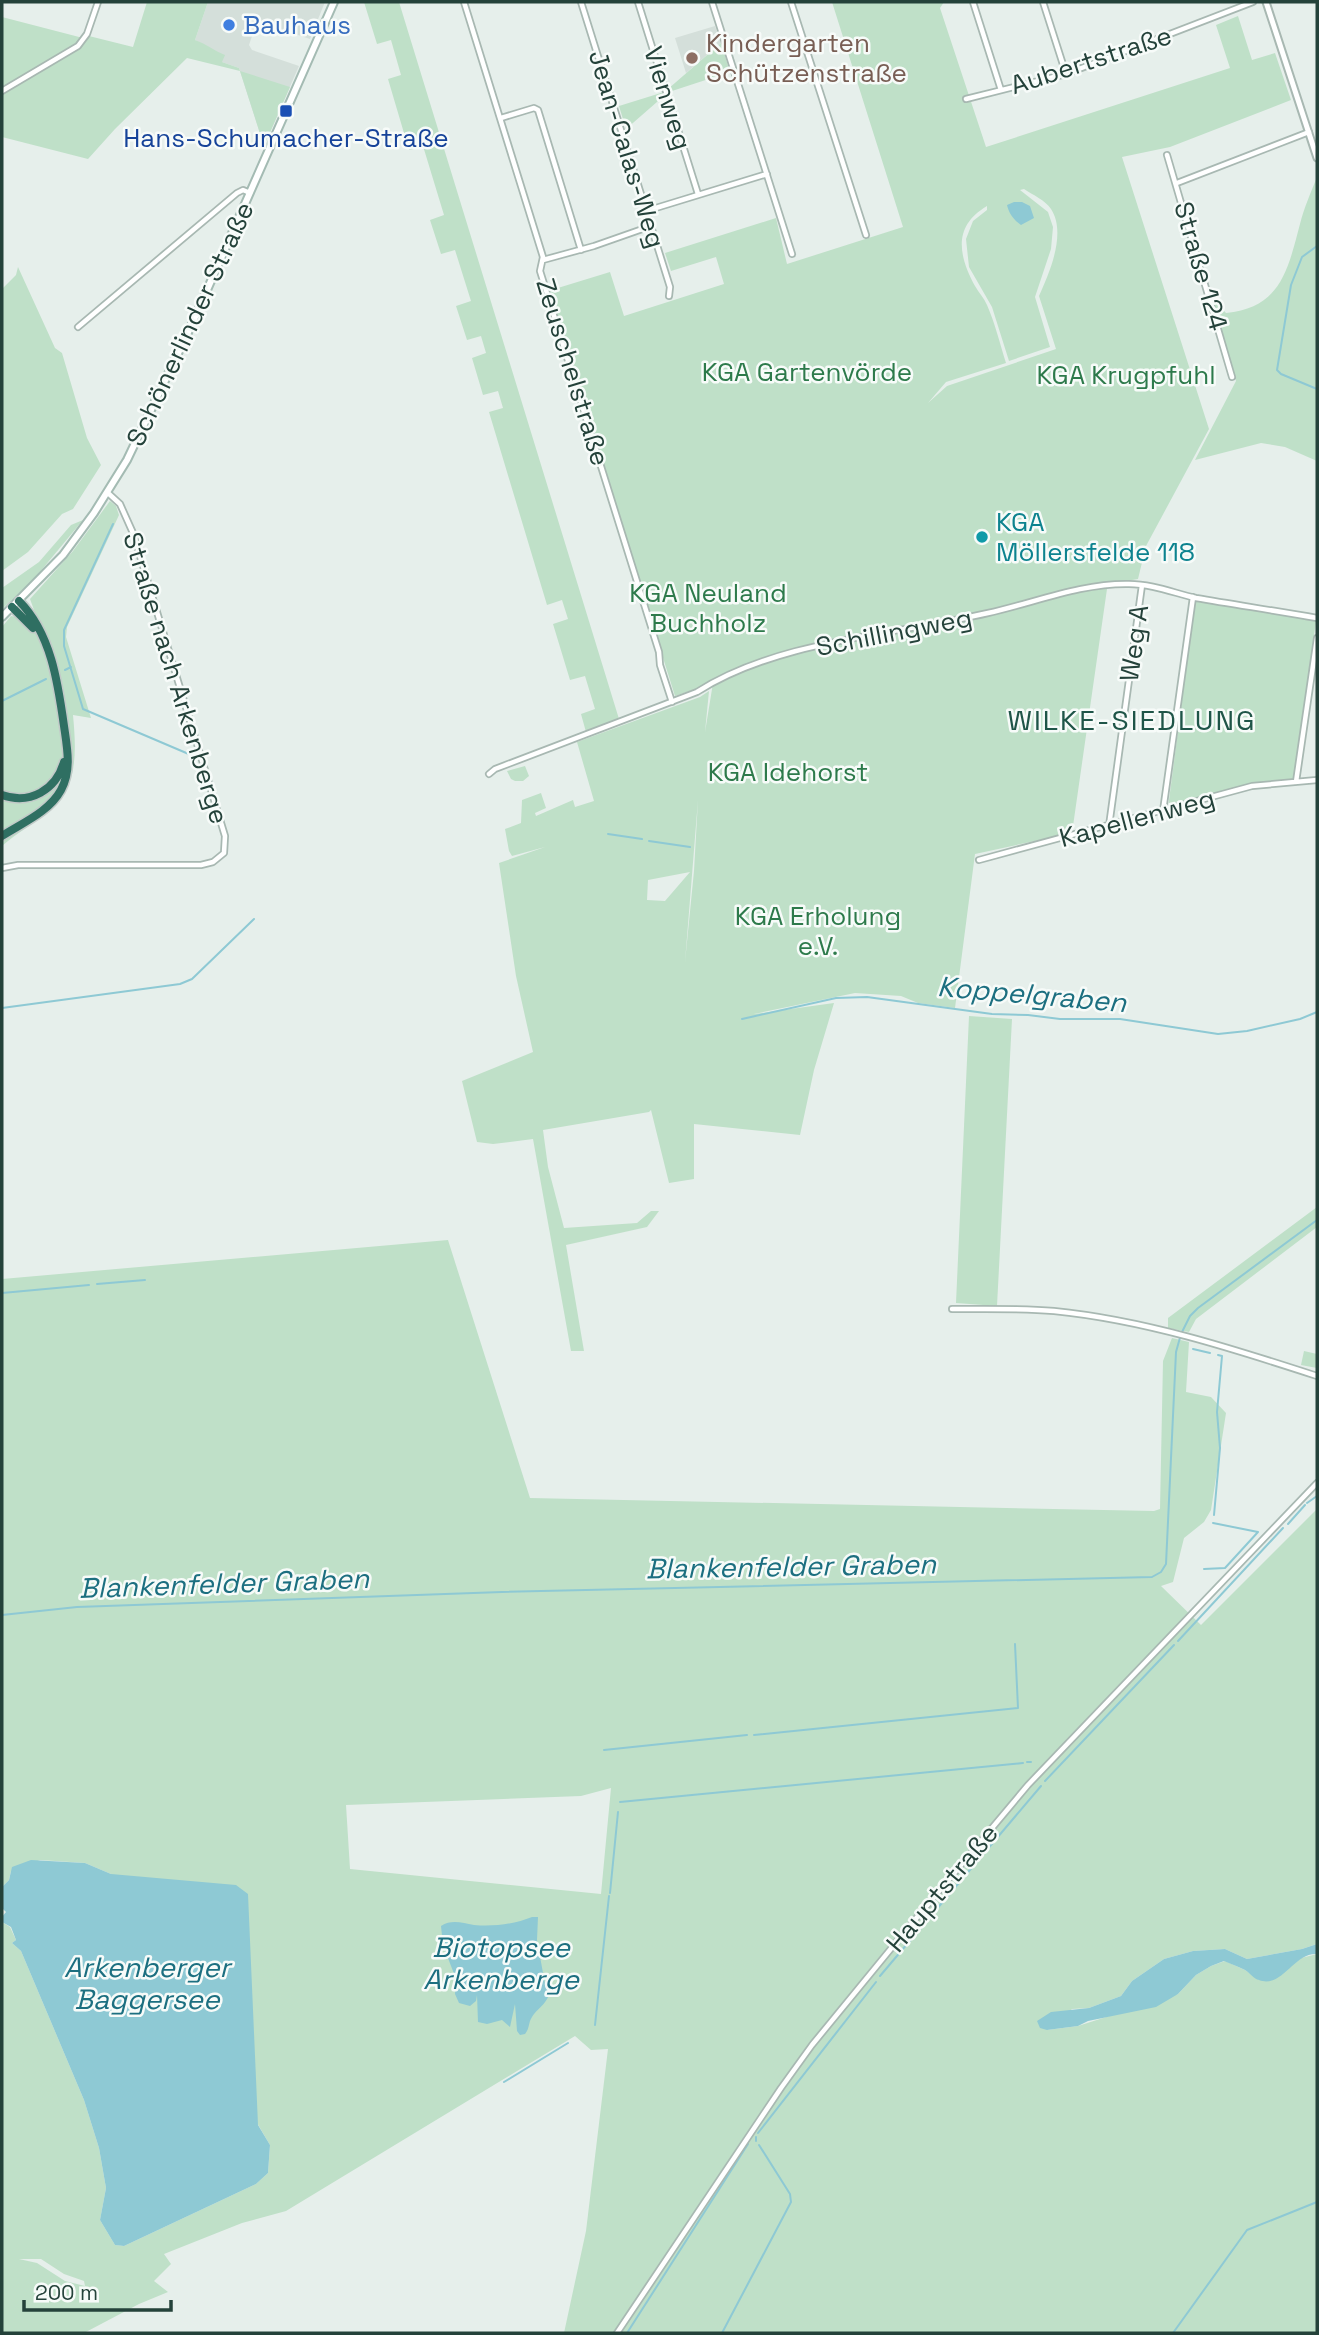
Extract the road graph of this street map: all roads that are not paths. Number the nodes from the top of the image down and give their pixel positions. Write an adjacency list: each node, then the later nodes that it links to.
1 (98, 2): 14 (street)
2 (334, 2): 22 (main road, Schönerlinder Straße)
3 (464, 2): 16 (street, Zeuschelstraße)
4 (581, 2): 24 (street, Jean-Calas-Weg)
5 (639, 2): 23 (street, Vienweg)
6 (712, 2): 20 (street)
7 (791, 2): 26 (street)
8 (973, 2): 13 (street)
9 (1043, 2): 12 (street)
10 (1253, 2): 12 (street, Aubertstraße)
11 (1266, 2): 17 (street)
12 (1066, 74): 13 (street, Aubertstraße)
13 (1001, 90): 15 (street, Aubertstraße)
14 (2, 91)
15 (966, 99)
16 (501, 118): 27 (street); 29 (street, Zeuschelstraße)
17 (1309, 132): 19 (street); 21 (street)
18 (1167, 155): 21 (street, Straße 124)
19 (1317, 158)
20 (766, 174): 23 (street); 28 (street)
21 (1177, 183): 32 (street, Straße 124)
22 (250, 193): 31 (street); 33 (main road, Schönerlinder Straße)
23 (698, 194): 24 (street)
24 (646, 211): 25 (street, Jean-Calas-Weg)
25 (651, 226): 27 (street); 30 (street, Jean-Calas-Weg)
26 (866, 235)
27 (581, 250): 29 (street)
28 (792, 254)
29 (543, 260): 40 (street, Zeuschelstraße)
30 (669, 296)
31 (78, 327)
32 (1233, 377)
33 (108, 493): 36 (main road, Schönerlinder Straße); 50 (street, Straße nach Arkenberge)
34 (1142, 586): 35 (street, Schillingweg); 40 (street, Schillingweg); 47 (street, Weg A)
35 (1193, 597): 38 (street, Schillingweg); 46 (street)
36 (16, 604): 37 (main road, Schönerlinder Straße); 41 (highway)
37 (2, 617)
38 (1317, 618)
39 (1317, 638): 44 (street)
40 (672, 702): 42 (street, Schillingweg)
41 (66, 746): 45 (highway); 48 (highway)
42 (489, 774)
43 (1317, 780): 44 (street, Kapellenweg)
44 (1296, 782): 46 (street, Kapellenweg)
45 (2, 795)
46 (1163, 811): 47 (street, Kapellenweg)
47 (1109, 826): 49 (street, Kapellenweg)
48 (2, 835)
49 (979, 860)
50 (2, 868)
51 (952, 1310): 52 (street)
52 (1317, 1376)
53 (1317, 1483): 54 (street, Hauptstraße)
54 (617, 2333)

